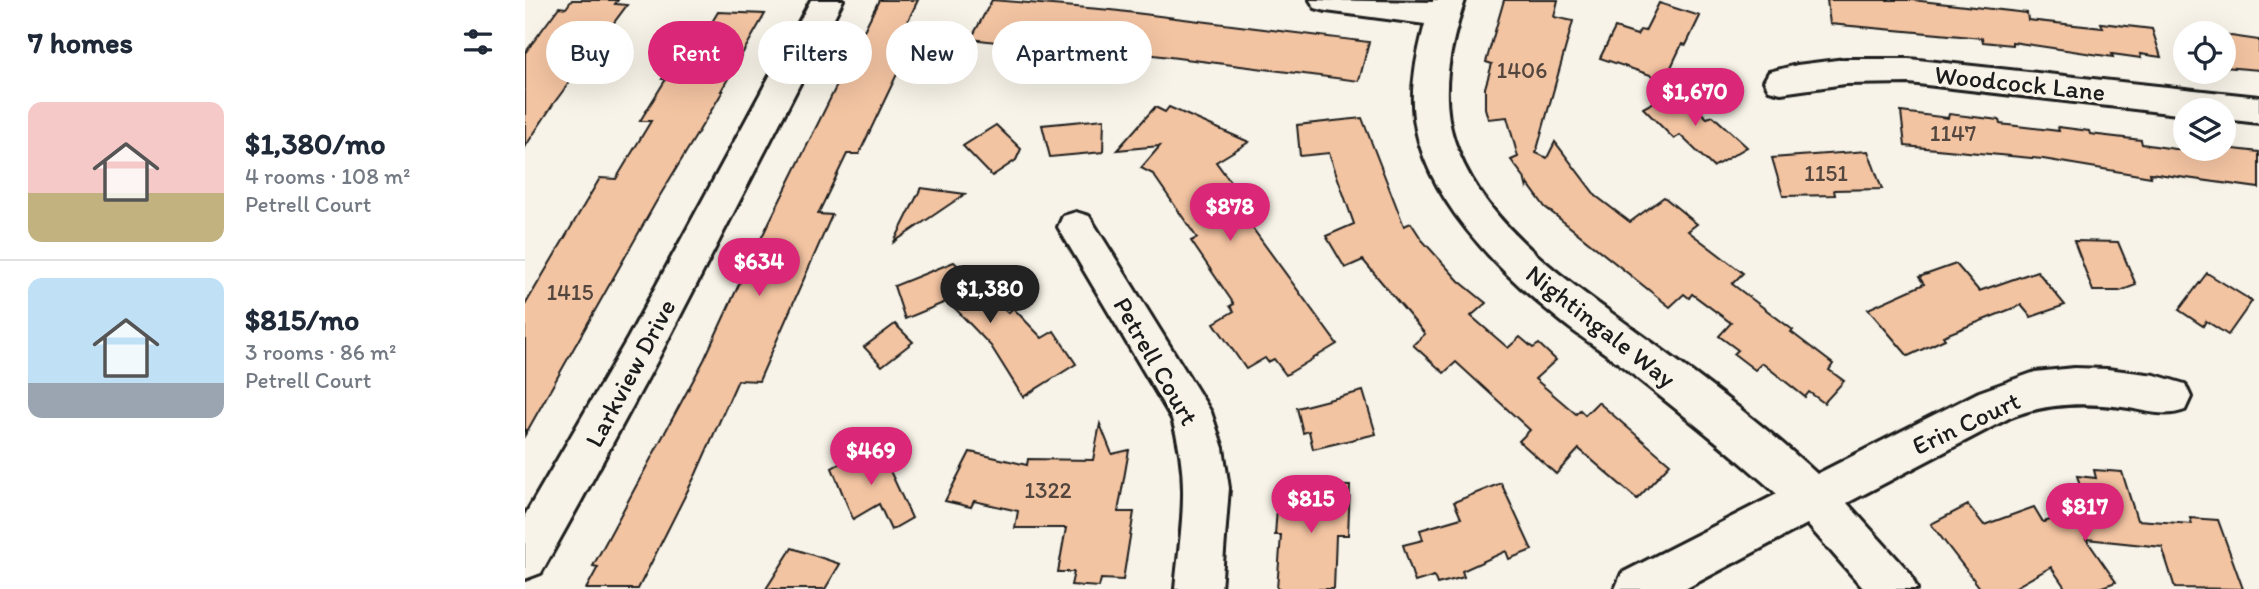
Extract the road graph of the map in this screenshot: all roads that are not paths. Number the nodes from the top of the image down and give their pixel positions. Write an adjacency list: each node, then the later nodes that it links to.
1 (827, 0): 9 (street, Larkview Drive)
2 (1326, 0): 3 (street)
3 (1446, 7): 8 (street, Nightingale Way)
4 (1781, 81): 5 (street, Woodcock Lane)
5 (2259, 110)
6 (1076, 227): 10 (street, Petrell Court)
7 (2171, 397): 8 (street, Erin Court)
8 (1812, 500): 11 (street, Erin Court); 12 (street, Nightingale Way)
9 (525, 557)
10 (1198, 589)
11 (1638, 589)
12 (1894, 589)

